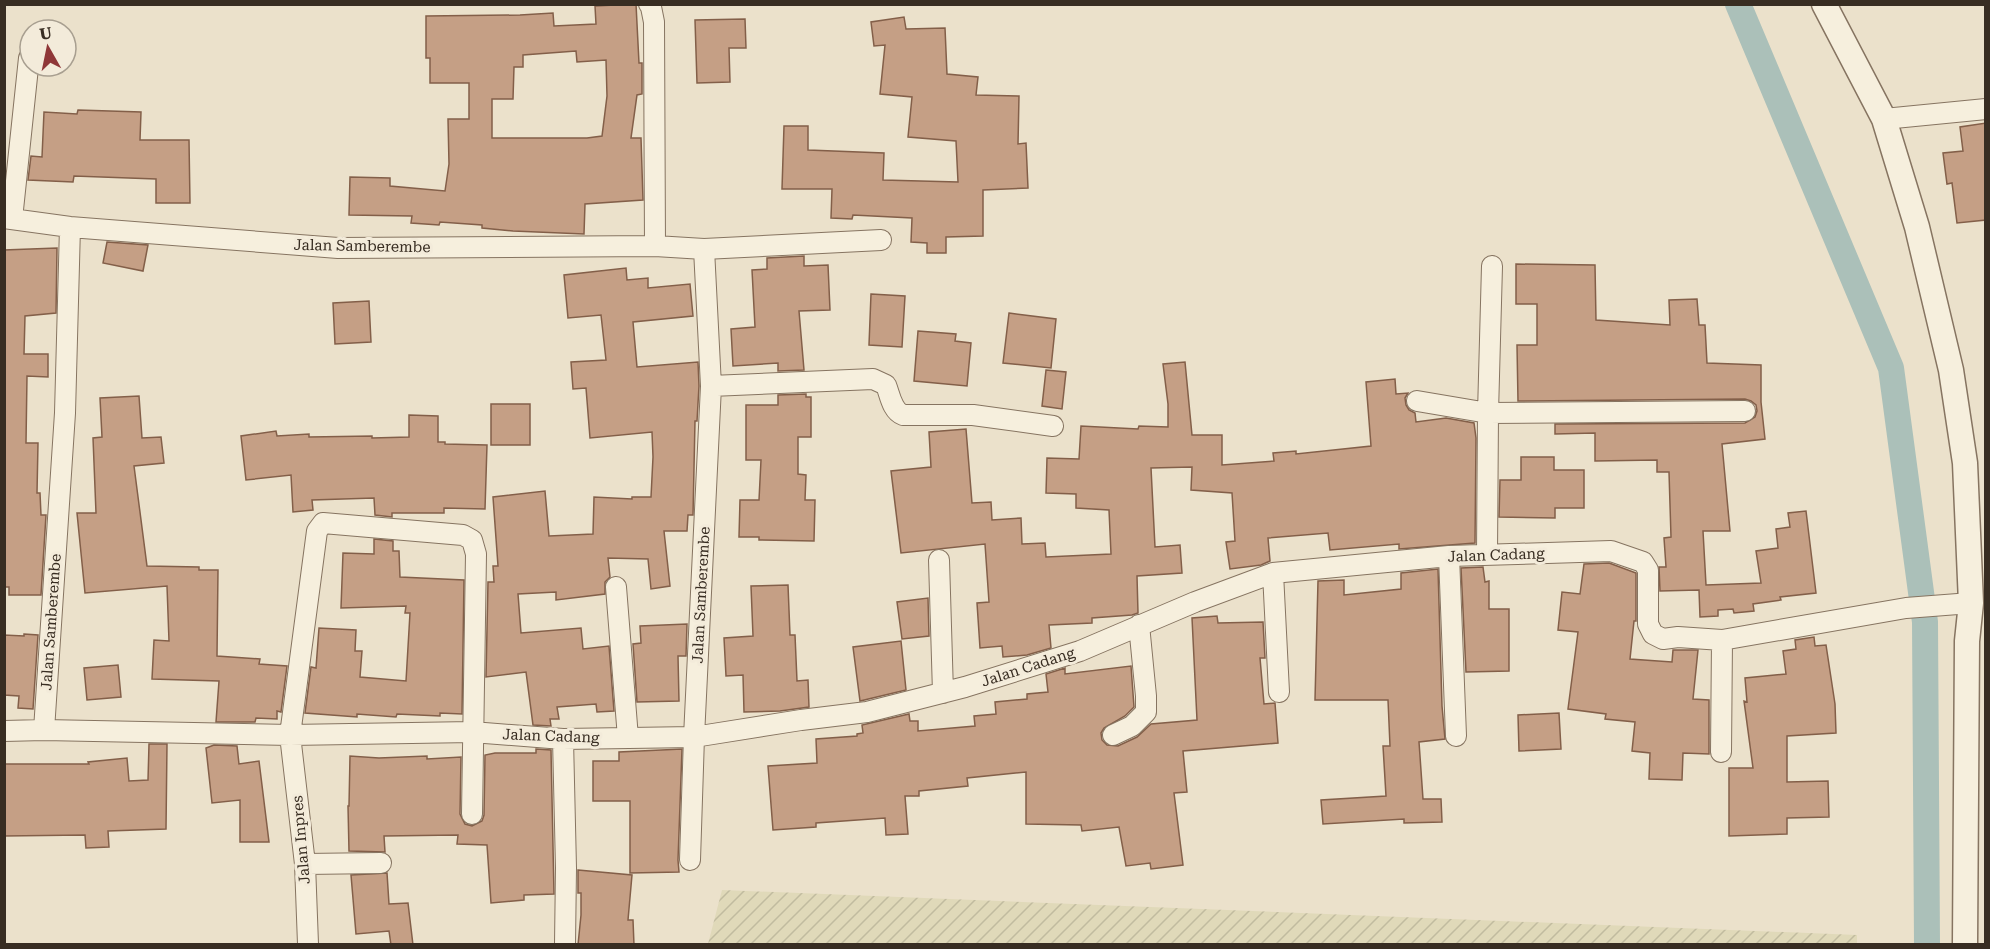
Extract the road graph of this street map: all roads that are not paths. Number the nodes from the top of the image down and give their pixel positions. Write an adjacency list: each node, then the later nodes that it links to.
1 (649, 4): 9 (street)
2 (1824, 4): 5 (street)
3 (26, 78): 6 (street)
4 (1986, 109): 5 (street)
5 (1884, 119): 22 (street)
6 (8, 219): 7 (street, Jalan Samberembe)
7 (70, 226): 9 (street, Jalan Samberembe); 27 (street, Jalan Samberembe)
8 (881, 240): 10 (street)
9 (656, 246): 10 (street, Jalan Samberembe)
10 (704, 249): 12 (street, Jalan Samberembe)
11 (1492, 266): 15 (street)
12 (711, 386): 16 (street); 33 (street, Jalan Samberembe)
13 (1417, 401): 15 (street)
14 (1745, 411): 15 (street)
15 (1488, 413): 17 (street)
16 (1053, 426)
17 (1487, 554): 18 (street, Jalan Cadang); 24 (street, Jalan Cadang)
18 (1449, 556): 20 (street, Jalan Cadang); 32 (street)
19 (939, 560): 26 (street)
20 (1273, 573): 23 (street, Jalan Cadang); 25 (street)
21 (615, 587): 34 (street)
22 (1959, 604): 24 (street, Jalan Cadang); 43 (street)
23 (1138, 626): 26 (street, Jalan Cadang); 31 (street)
24 (1722, 640): 36 (street)
25 (1279, 692)
26 (943, 693): 33 (street, Jalan Cadang)
27 (44, 730): 28 (street, Jalan Cadang); 30 (street, Jalan Cadang)
28 (4, 731)
29 (472, 732): 30 (street, Jalan Cadang); 30 (street, Jalan Inpres); 35 (street, Jalan Cadang); 37 (street)
30 (291, 735): 40 (street, Jalan Inpres)
31 (1113, 735)
32 (1456, 736)
33 (694, 737): 34 (street, Jalan Cadang); 38 (street, Jalan Samberembe)
34 (628, 738): 35 (street, Jalan Cadang)
35 (563, 739): 42 (street)
36 (1721, 752)
37 (472, 814)
38 (690, 860)
39 (381, 863): 40 (street)
40 (305, 864): 41 (street, Jalan Inpres)
41 (308, 945)
42 (564, 945)
43 (1965, 945)

